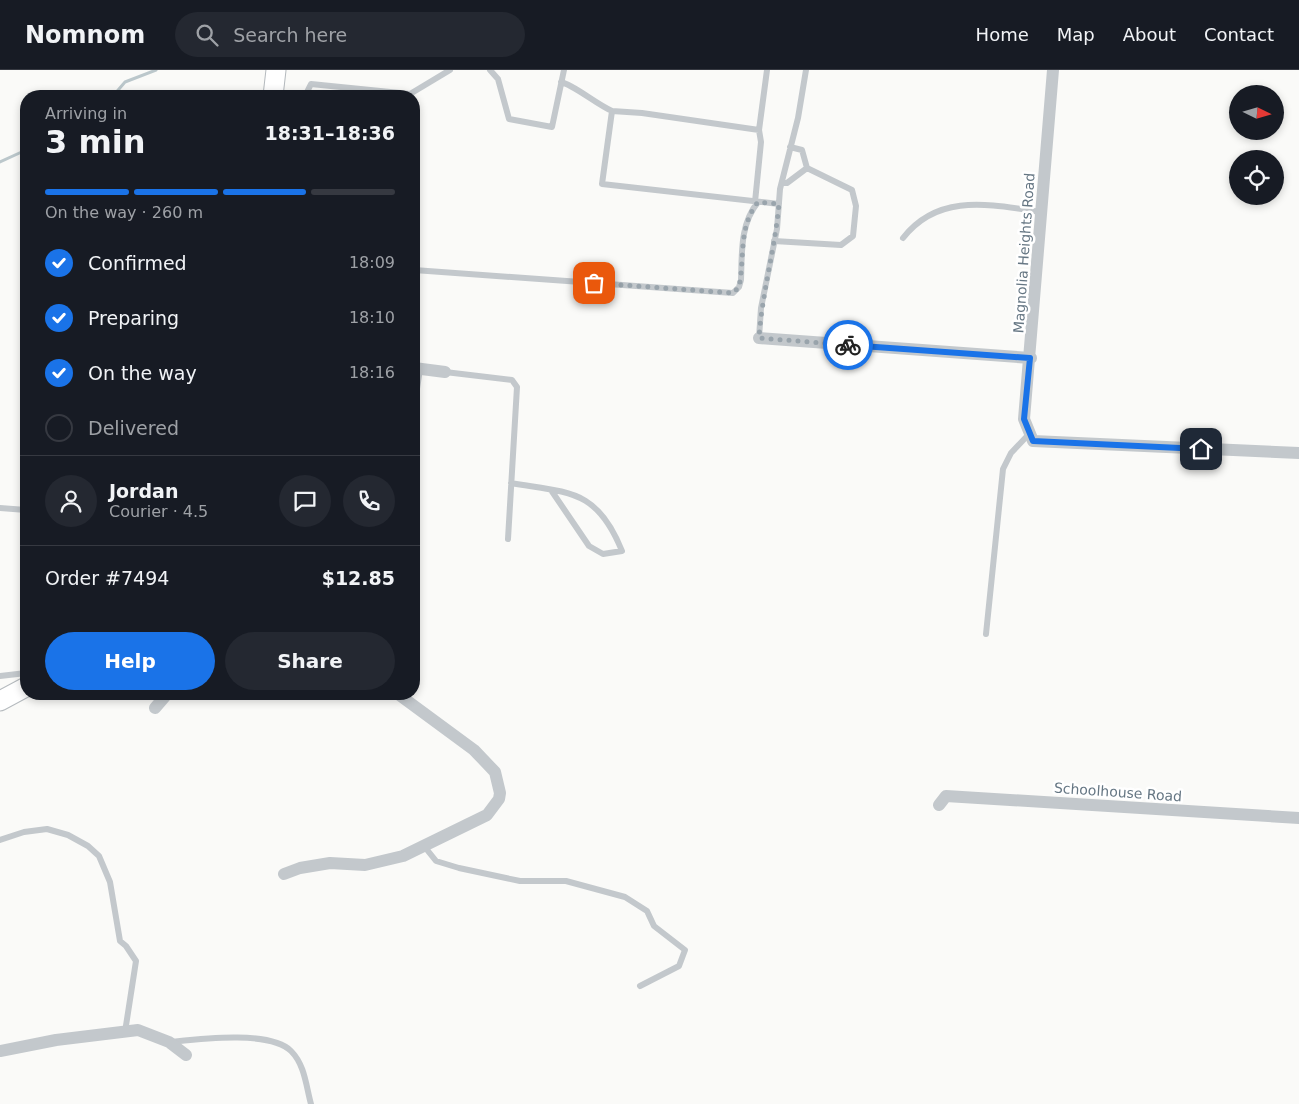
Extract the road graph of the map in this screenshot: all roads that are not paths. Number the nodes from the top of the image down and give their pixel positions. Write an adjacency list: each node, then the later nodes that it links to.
1 (276, 70): 9 (main road)
2 (450, 70): 12 (lane)
3 (490, 70): 8 (lane)
4 (564, 70): 8 (lane)
5 (767, 70): 14 (lane)
6 (806, 70): 15 (lane)
7 (1053, 70): 20 (street, Magnolia Heights Road)
8 (561, 82): 13 (lane)
9 (274, 90)
10 (308, 90): 11 (lane)
11 (371, 90)
12 (417, 90)
13 (612, 112): 14 (lane); 18 (lane)
14 (759, 130): 18 (lane)
15 (790, 147): 16 (lane); 17 (lane)
16 (807, 168): 17 (lane); 22 (lane)
17 (782, 183): 19 (lane)
18 (756, 202): 19 (lane); 23 (lane)
19 (779, 204): 22 (lane)
20 (1042, 212): 21 (lane); 25 (street, Magnolia Heights Road)
21 (903, 238)
22 (774, 241): 24 (lane)
23 (420, 270)
24 (759, 338): 25 (street)
25 (1030, 358): 28 (street, Magnolia Heights Road)
26 (420, 368): 27 (street)
27 (446, 372): 30 (lane)
28 (1030, 433): 29 (street); 35 (lane)
29 (1299, 453)
30 (511, 483): 31 (lane); 34 (lane)
31 (551, 490): 31 (lane)
32 (0, 508): 33 (lane)
33 (20, 510)
34 (508, 539)
35 (986, 634)
36 (20, 674): 37 (lane)
37 (0, 676)
38 (20, 690): 41 (main road)
39 (162, 700): 42 (street)
40 (406, 700): 46 (street)
41 (0, 701)
42 (155, 708)
43 (939, 805): 44 (street, Schoolhouse Road)
44 (1299, 818)
45 (0, 840): 49 (lane)
46 (424, 846): 47 (street); 48 (lane)
47 (284, 874)
48 (640, 986)
49 (125, 1032): 50 (street); 51 (street)
50 (169, 1042): 52 (street); 53 (lane)
51 (0, 1051)
52 (186, 1055)
53 (311, 1104)

